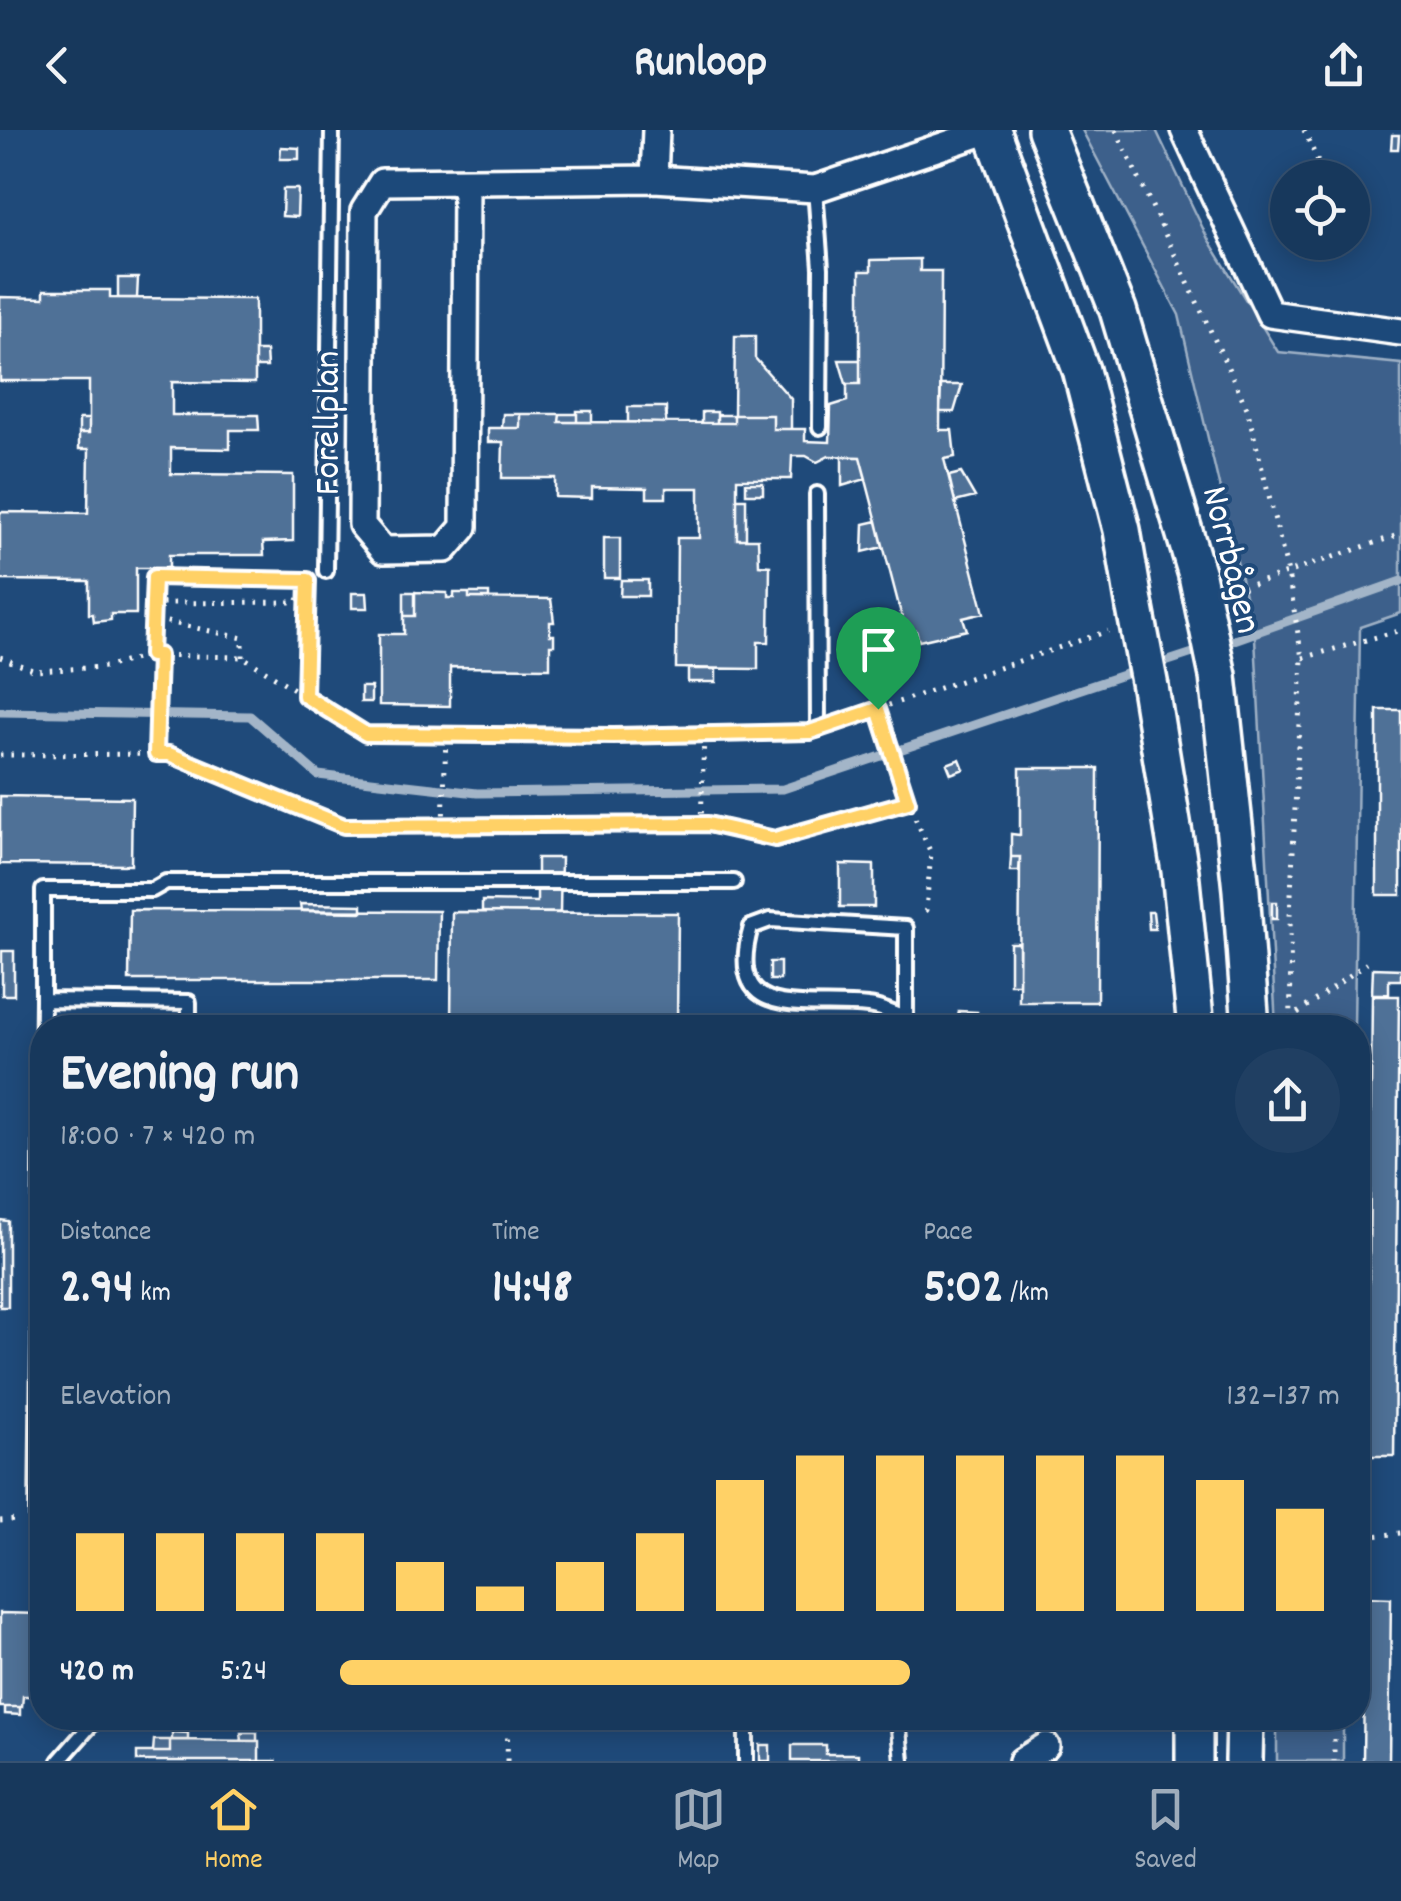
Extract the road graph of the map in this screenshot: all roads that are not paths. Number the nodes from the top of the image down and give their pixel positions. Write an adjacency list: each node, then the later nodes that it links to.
1 (332, 130): 12 (lane)
2 (656, 130): 6 (street)
3 (991, 130): 8 (street, Forellplan); 20 (street, bridge)
4 (1046, 130): 21 (street, Norrbågen, bridge)
5 (1184, 130): 9 (street)
6 (654, 180): 7 (street, Forellplan); 8 (street, Forellplan)
7 (466, 183): 7 (street, Forellplan)
8 (815, 188): 10 (lane)
9 (1401, 332)
10 (820, 427)
11 (817, 494): 13 (lane)
12 (326, 570)
13 (818, 729)
14 (734, 882): 15 (lane)
15 (43, 1000): 16 (lane); 17 (lane)
16 (43, 1015)
17 (189, 1015)
18 (890, 1015): 19 (lane)
19 (905, 1015)
20 (1193, 1015)
21 (1249, 1015)
22 (86, 1730): 28 (lane)
23 (746, 1730): 29 (lane)
24 (899, 1730): 30 (lane)
25 (1194, 1730): 32 (street)
26 (1245, 1730): 33 (street)
27 (1046, 1746): 31 (street)
28 (59, 1761)
29 (746, 1761)
30 (902, 1761)
31 (1022, 1761)
32 (1194, 1761)
33 (1244, 1761)

